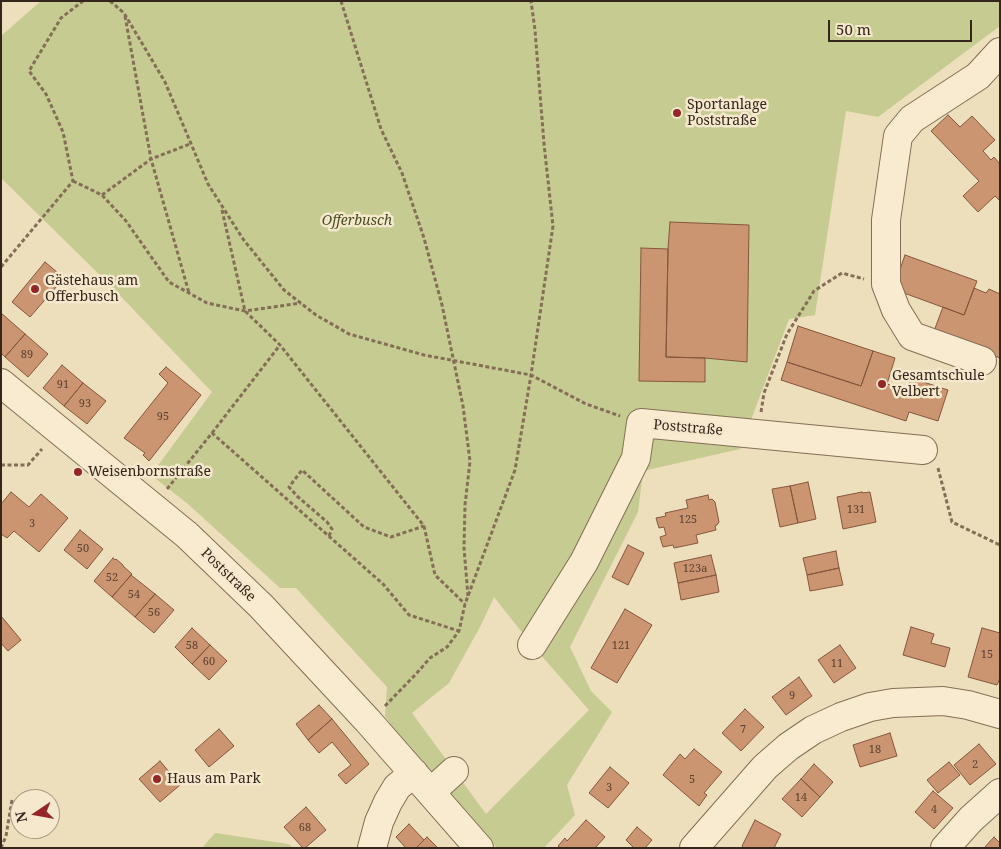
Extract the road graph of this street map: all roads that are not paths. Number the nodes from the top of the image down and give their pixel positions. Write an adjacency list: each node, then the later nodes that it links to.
1 (1000, 52): 2 (street)
2 (982, 361)
3 (1, 383): 8 (street, Poststraße)
4 (923, 450): 5 (street, Poststraße)
5 (532, 644)
6 (1000, 714): 12 (street)
7 (454, 771): 8 (street)
8 (423, 783): 10 (street); 11 (street, Poststraße)
9 (1000, 793): 13 (street)
10 (372, 848)
11 (479, 848)
12 (694, 848)
13 (945, 848)

